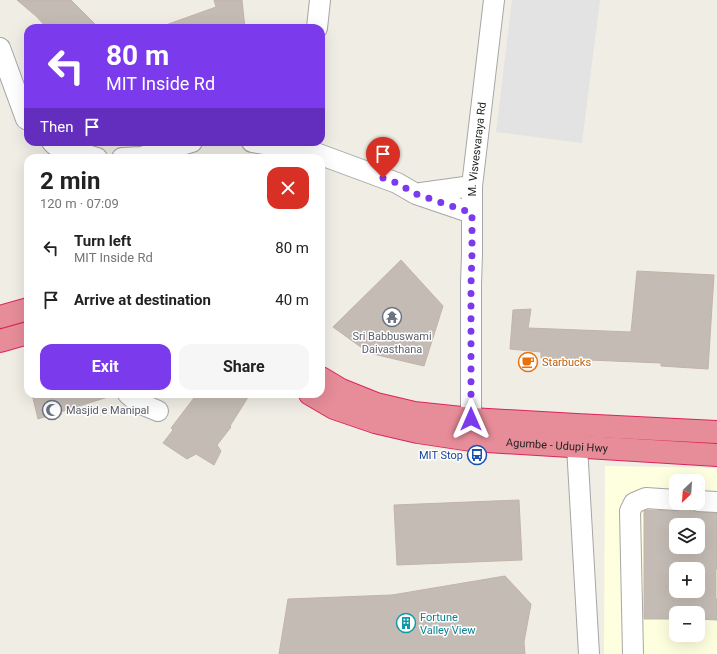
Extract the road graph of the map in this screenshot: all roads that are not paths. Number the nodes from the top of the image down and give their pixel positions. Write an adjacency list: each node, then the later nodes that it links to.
1 (320, 0): 3 (street)
2 (494, 0): 12 (street, M. Visvesvaraya Rd)
3 (317, 24)
4 (0, 48): 5 (street)
5 (24, 113)
6 (58, 146): 10 (street)
7 (179, 146): 11 (street)
8 (300, 146): 9 (street)
9 (312, 147): 13 (street)
10 (84, 154)
11 (154, 154)
12 (472, 186): 13 (street); 14 (street, M. Visvesvaraya Rd)
13 (416, 194): 14 (street)
14 (472, 213): 23 (street, M. Visvesvaraya Rd)
15 (24, 310): 16 (highway)
16 (0, 317)
17 (24, 333): 18 (highway)
18 (0, 341)
19 (325, 380): 23 (highway, Agumbe - Udupi Hwy)
20 (133, 398): 22 (street)
21 (317, 398): 23 (highway, Agumbe - Udupi Hwy)
22 (158, 411)
23 (471, 429): 24 (highway, Agumbe - Udupi Hwy); 25 (highway, Agumbe - Udupi Hwy)
24 (717, 432)
25 (577, 446): 26 (highway, Agumbe - Udupi Hwy); 30 (street)
26 (717, 455)
27 (669, 500): 31 (street)
28 (705, 501): 29 (street)
29 (717, 502)
30 (589, 654)
31 (633, 654)

